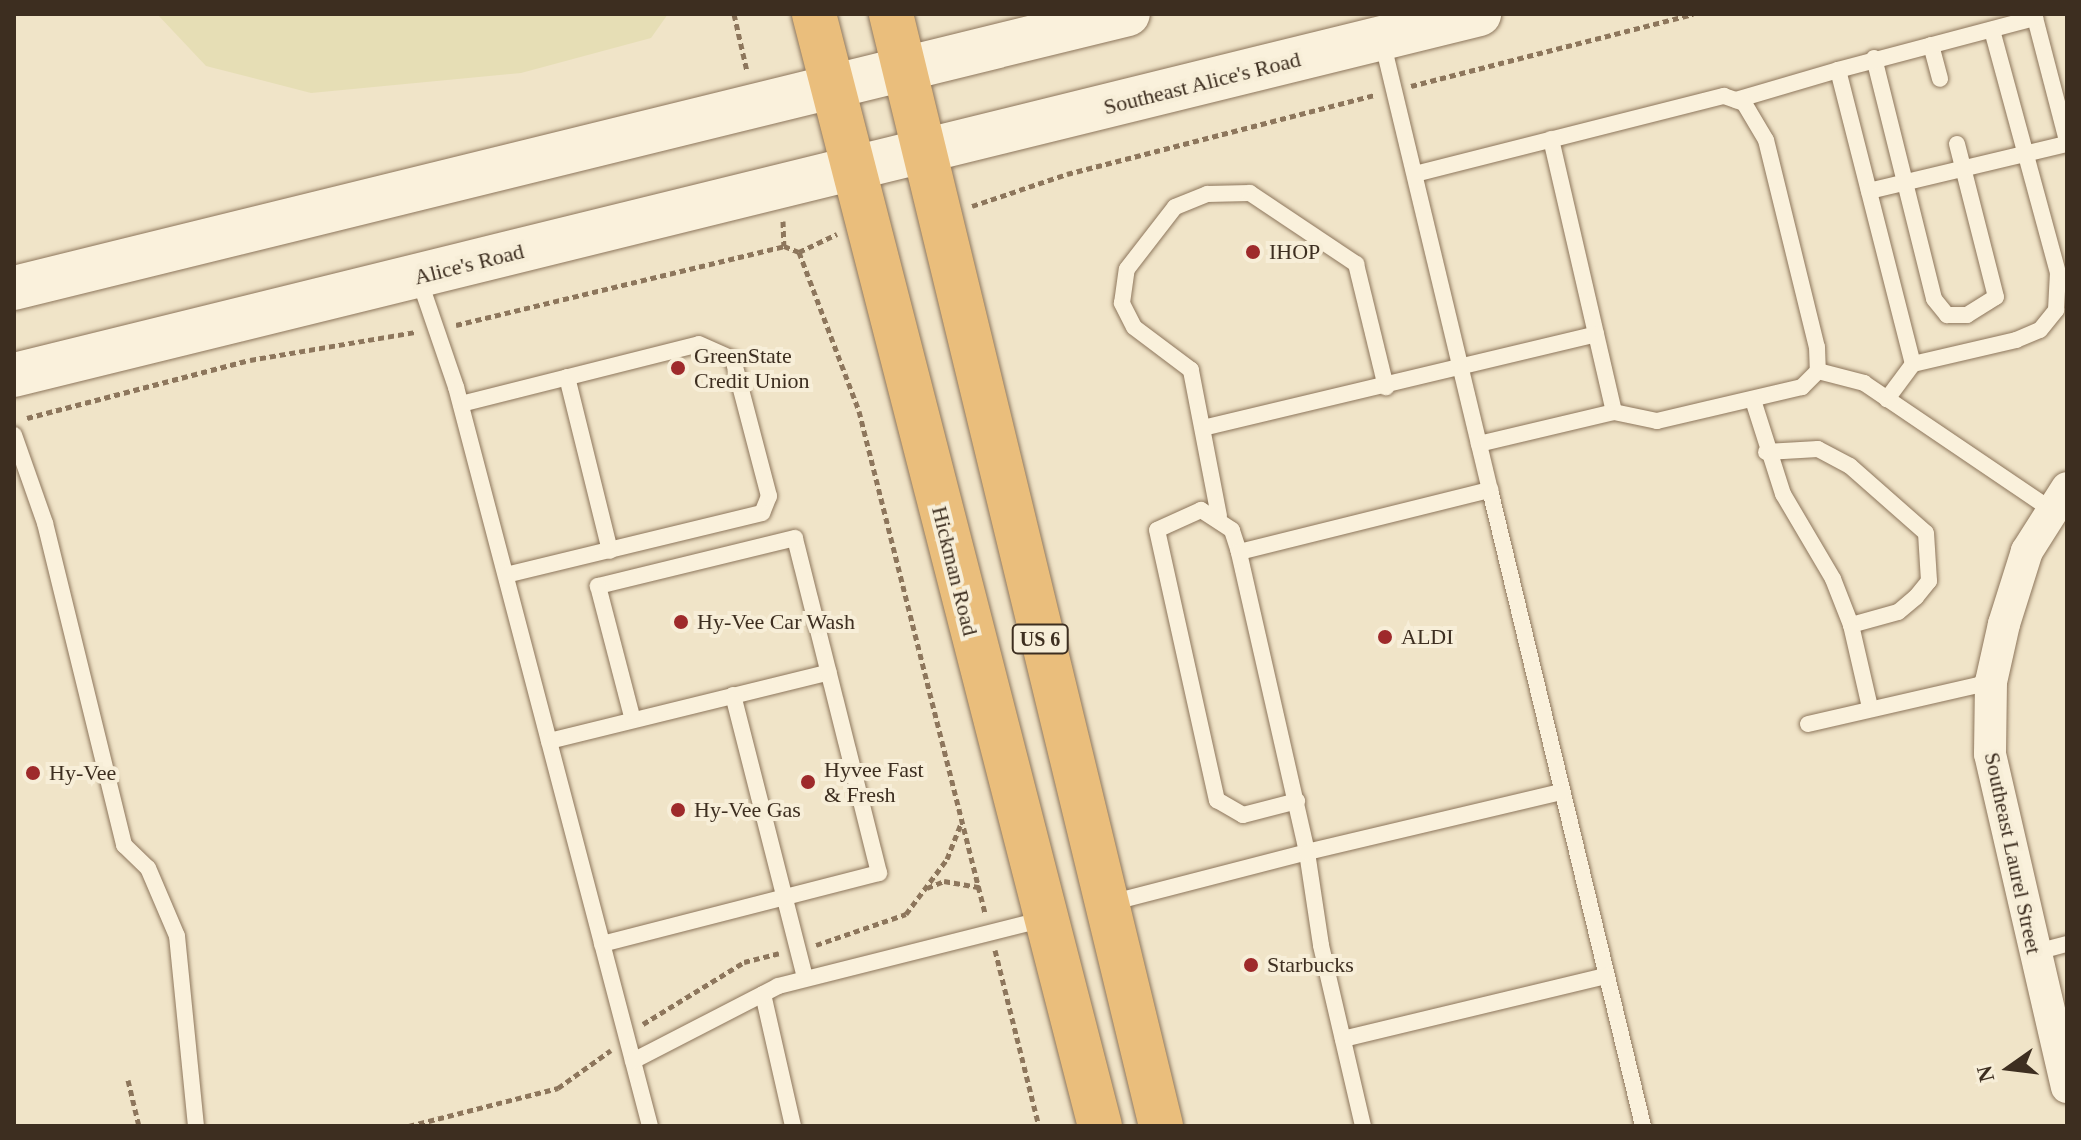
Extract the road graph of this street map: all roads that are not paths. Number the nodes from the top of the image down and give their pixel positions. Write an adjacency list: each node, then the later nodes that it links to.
1 (814, 14): 13 (highway, Hickman Road / US 6)
2 (891, 14): 10 (highway, US 6)
3 (1128, 14): 10 (main road)
4 (1479, 14): 7 (main road, Southeast Alice's Road)
5 (2035, 16): 6 (lane); 16 (lane)
6 (1992, 30): 8 (lane); 19 (lane)
7 (1382, 38): 18 (main road, Southeast Alice's Road); 22 (lane)
8 (1931, 45): 9 (lane); 12 (lane)
9 (1874, 58): 11 (lane); 23 (lane)
10 (905, 69): 13 (main road); 18 (highway, US 6)
11 (1838, 70): 14 (lane); 24 (lane)
12 (1940, 79)
13 (833, 88): 21 (highway, Hickman Road / US 6); 26 (main road)
14 (1736, 100): 15 (lane); 30 (lane)
15 (1551, 139): 22 (lane); 27 (lane)
16 (2067, 143): 19 (lane)
17 (1957, 144): 20 (lane)
18 (924, 151): 21 (main road, Alice's Road); 60 (highway, US 6)
19 (2026, 155): 20 (lane); 28 (lane)
20 (1963, 168): 23 (lane); 23 (lane)
21 (851, 169): 25 (main road, Alice's Road); 61 (highway, Hickman Road / US 6)
22 (1415, 174): 29 (lane)
23 (1904, 182): 24 (lane)
24 (1869, 191): 28 (lane)
25 (418, 276): 31 (main road, Alice's Road); 36 (lane)
26 (14, 288)
27 (1596, 334): 29 (lane); 37 (lane)
28 (1913, 364): 34 (lane)
29 (1461, 370): 33 (lane); 40 (lane)
30 (1818, 371): 34 (lane); 35 (lane)
31 (14, 375)
32 (567, 377): 36 (lane); 45 (lane); 45 (lane)
33 (1386, 387): 38 (lane); 38 (lane)
34 (1887, 399): 43 (lane)
35 (1753, 400): 37 (lane); 41 (lane)
36 (461, 404): 47 (lane)
37 (1614, 412): 40 (lane)
38 (1207, 427): 44 (lane)
39 (14, 435): 71 (lane)
40 (1479, 444): 42 (lane)
41 (1766, 452): 48 (lane); 48 (lane)
42 (1490, 490): 46 (lane); 56 (lane)
43 (2059, 498): 50 (street, Southeast Laurel Street)
44 (1219, 516): 46 (lane); 57 (lane)
45 (610, 551): 47 (lane)
46 (1239, 552): 57 (lane)
47 (506, 575): 55 (lane)
48 (1851, 625): 52 (lane)
49 (829, 672): 51 (lane); 53 (lane); 59 (lane)
50 (1991, 682): 52 (lane); 64 (street, Southeast Laurel Street)
51 (733, 695): 53 (lane); 59 (lane)
52 (1870, 707): 54 (lane)
53 (633, 720): 55 (lane)
54 (1808, 724)
55 (549, 741): 62 (lane)
56 (1561, 792): 58 (lane); 65 (lane)
57 (1297, 801): 58 (lane)
58 (1307, 852): 60 (lane); 68 (lane)
59 (784, 897): 62 (lane); 66 (lane)
60 (1104, 905): 75 (highway, US 6)
61 (1046, 919): 66 (lane); 74 (highway, Hickman Road / US 6)
62 (602, 944): 69 (lane)
63 (2067, 944): 64 (lane)
64 (2033, 953): 70 (street, Southeast Laurel Street)
65 (1606, 976): 68 (lane); 77 (lane)
66 (805, 978): 67 (lane)
67 (763, 994): 69 (lane); 73 (lane)
68 (1343, 1039): 76 (lane)
69 (633, 1061): 72 (lane)
70 (2067, 1087)
71 (196, 1126)
72 (650, 1126)
73 (793, 1126)
74 (1100, 1126)
75 (1161, 1126)
76 (1363, 1126)
77 (1643, 1126)

